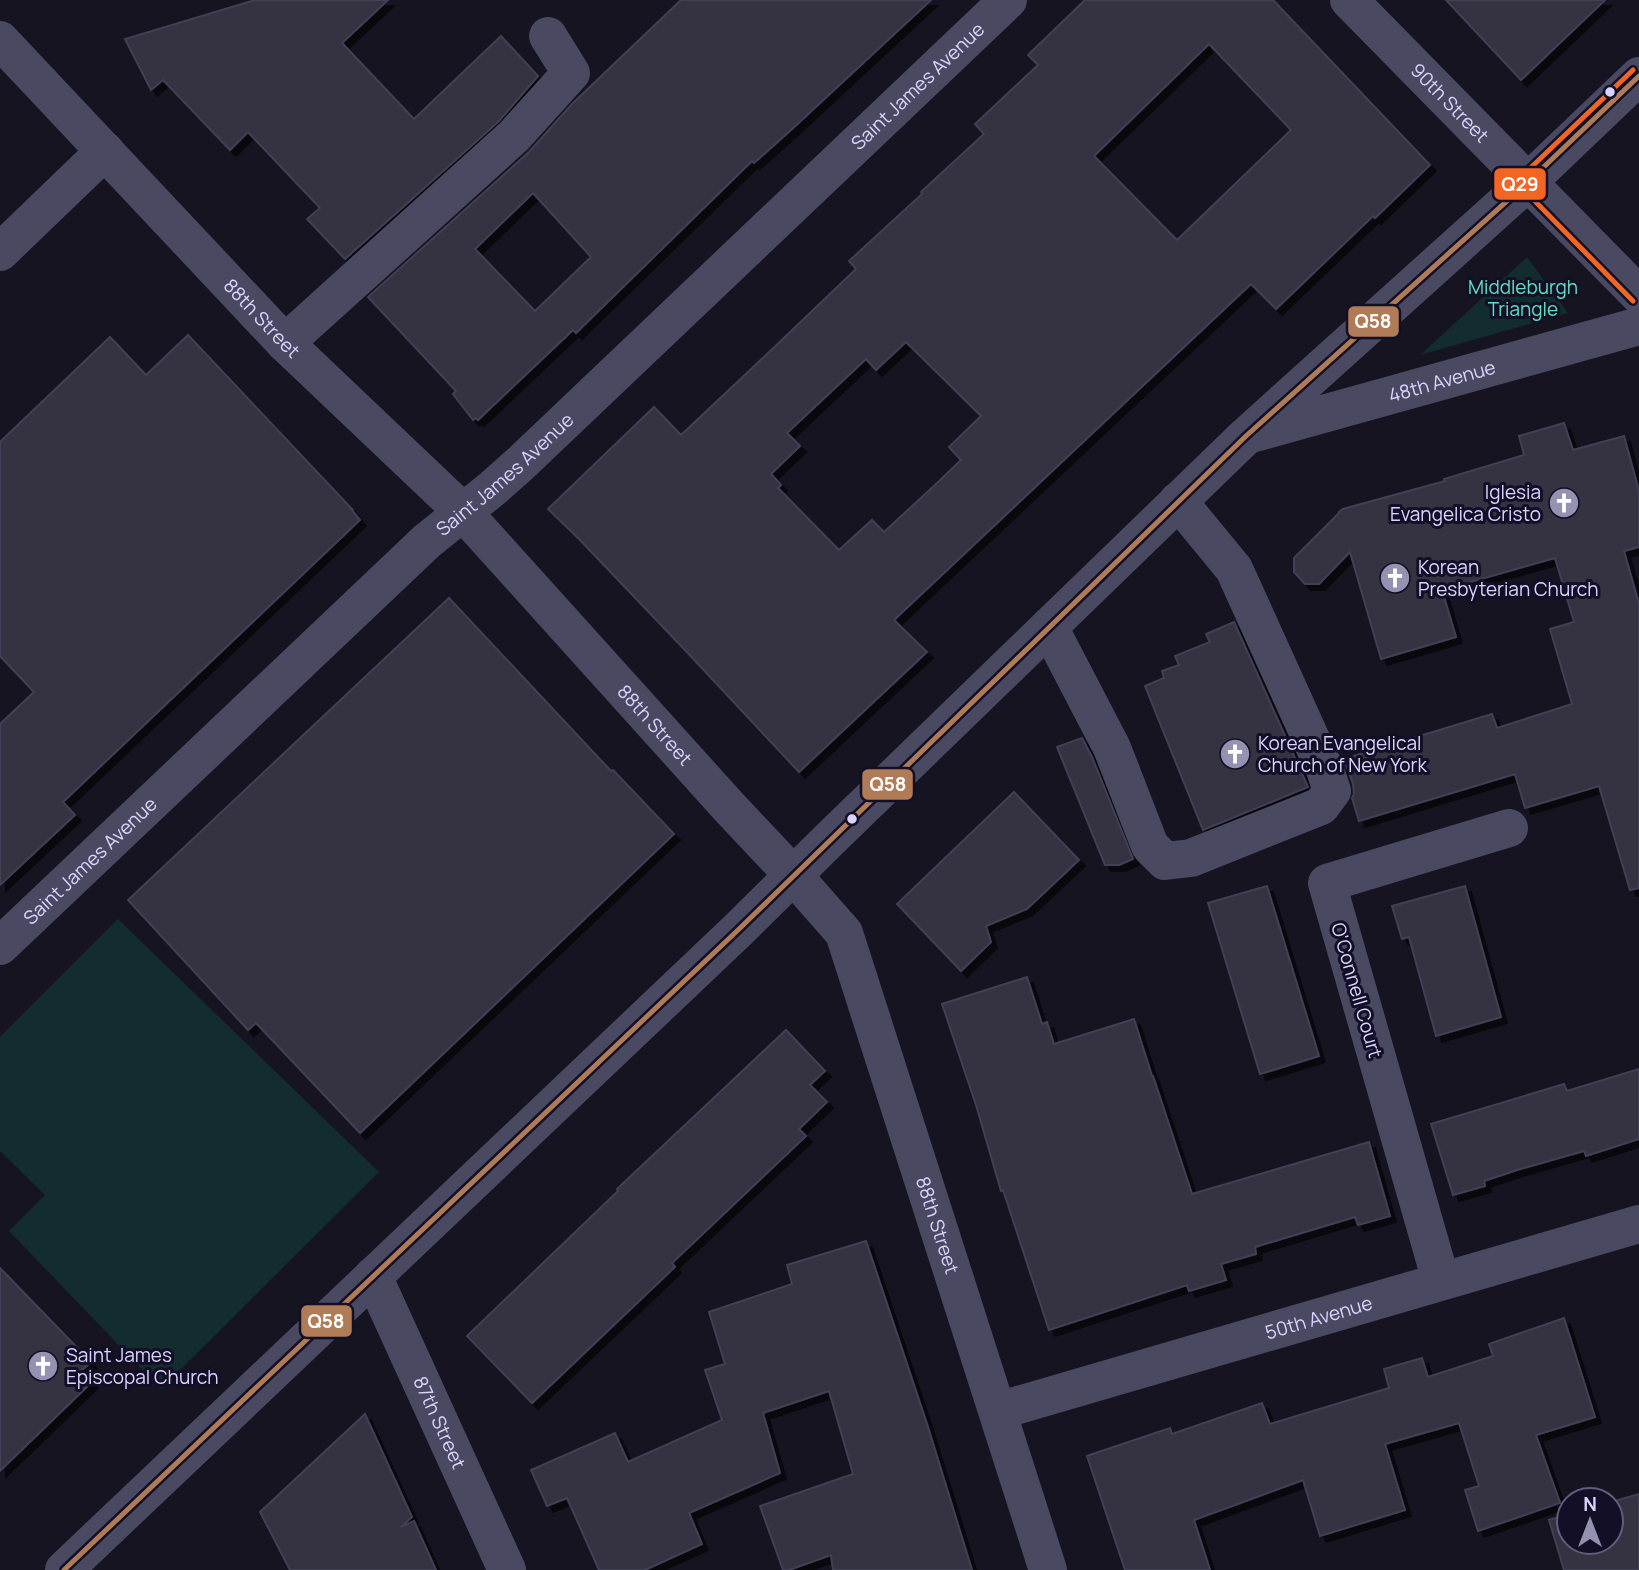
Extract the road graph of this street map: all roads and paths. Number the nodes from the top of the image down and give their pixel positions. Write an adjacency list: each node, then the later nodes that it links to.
1 (1008, 0): 14 (street, Saint James Avenue)
2 (1349, 0): 7 (street, 90th Street)
3 (548, 36): 11 (street)
4 (0, 40): 6 (street, 88th Street)
5 (1639, 76): 7 (street)
6 (106, 151): 8 (street); 11 (street, 88th Street)
7 (1528, 183): 9 (street, 90th Street); 12 (street)
8 (0, 252)
9 (1639, 295)
10 (1639, 326): 12 (street, 48th Avenue)
11 (285, 343): 14 (street, 88th Street)
12 (1246, 436): 13 (street)
13 (1178, 502): 15 (street); 15 (street)
14 (463, 512): 17 (street, 88th Street); 18 (street, Saint James Avenue)
15 (1049, 627): 17 (street)
16 (1509, 828): 21 (street, O'Connell Court)
17 (793, 875): 20 (street); 22 (street, 88th Street)
18 (0, 946)
19 (1639, 1224): 21 (street, 50th Avenue)
20 (373, 1276): 23 (street); 24 (street, 87th Street)
21 (1441, 1281): 22 (street, 50th Avenue)
22 (998, 1411): 25 (street, 88th Street)
23 (64, 1570)
24 (507, 1570)
25 (1048, 1570)

